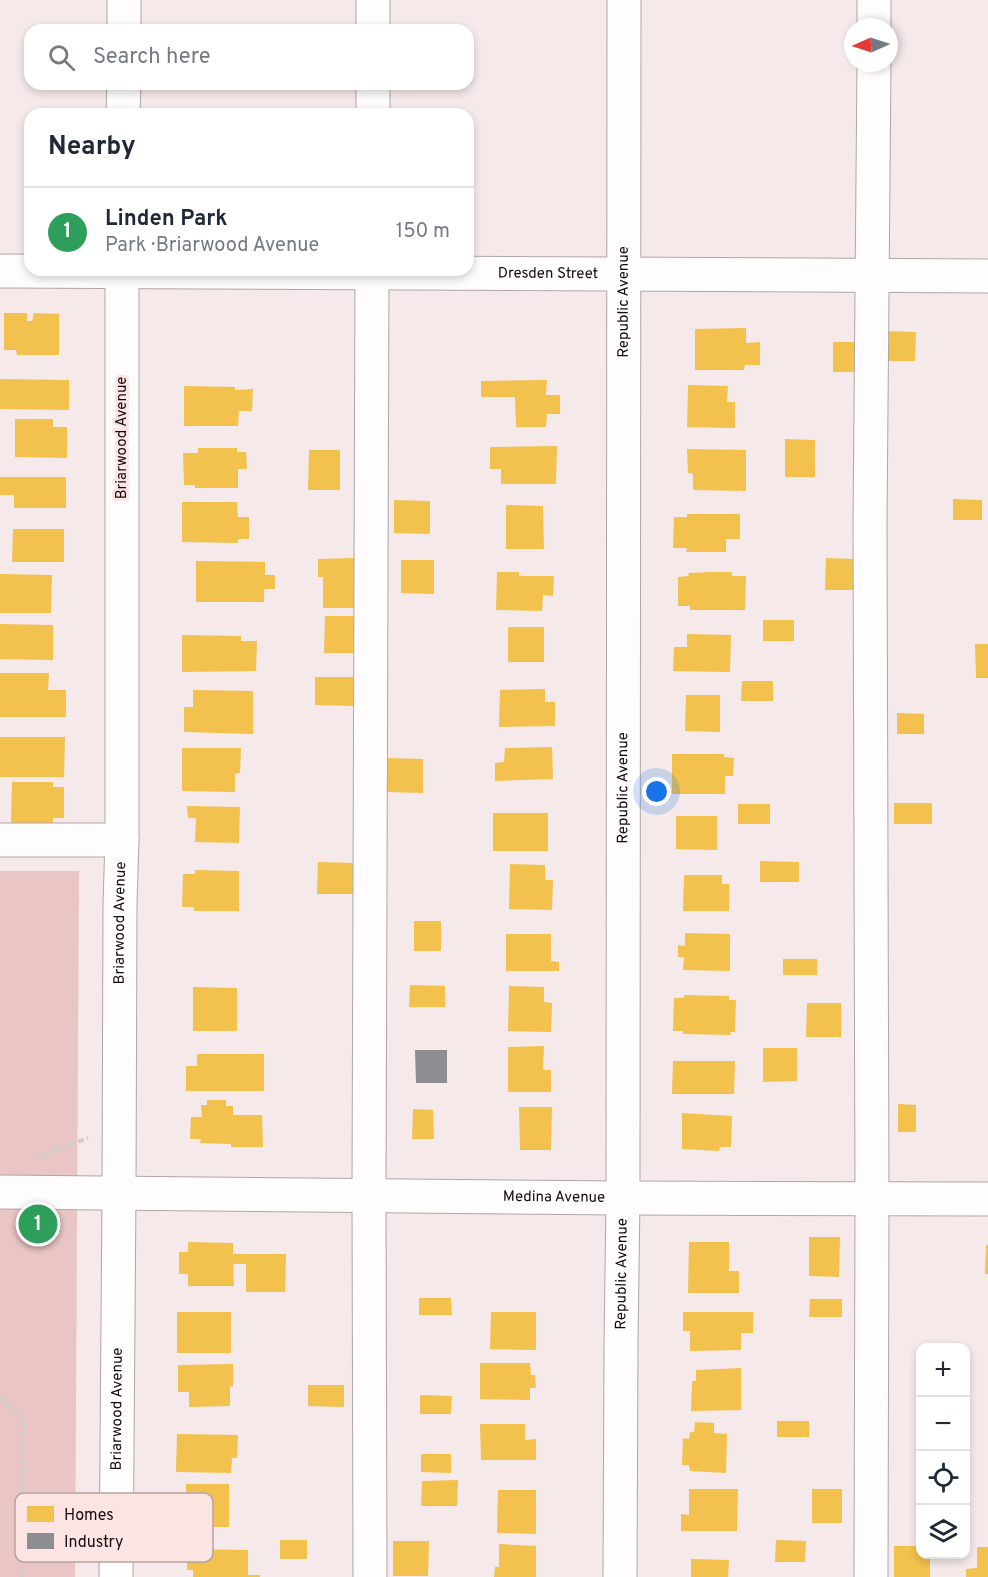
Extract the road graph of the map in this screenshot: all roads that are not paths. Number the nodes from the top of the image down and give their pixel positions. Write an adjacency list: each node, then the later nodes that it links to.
1 (124, 0): 6 (street)
2 (373, 0): 7 (street)
3 (624, 0): 16 (street, Republic Avenue)
4 (874, 0): 5 (street)
5 (874, 18)
6 (124, 24)
7 (373, 24)
8 (874, 72): 17 (street)
9 (123, 90): 11 (street)
10 (373, 90): 12 (street)
11 (123, 108)
12 (373, 108)
13 (0, 271): 14 (street, Dresden Street)
14 (24, 271)
15 (474, 273): 16 (street, Dresden Street)
16 (623, 275): 17 (street, Dresden Street); 26 (street, Republic Avenue)
17 (872, 275): 20 (street, Dresden Street); 27 (street)
18 (122, 276): 22 (street, Briarwood Avenue)
19 (372, 276): 25 (street)
20 (988, 276)
21 (0, 840): 22 (street)
22 (122, 840): 24 (street, Briarwood Avenue)
23 (0, 1192): 24 (street, Medina Avenue)
24 (119, 1193): 25 (street, Medina Avenue); 29 (street, Briarwood Avenue)
25 (369, 1194): 26 (street, Medina Avenue); 32 (street)
26 (623, 1198): 27 (street, Medina Avenue); 33 (street, Republic Avenue)
27 (872, 1198): 28 (street, Medina Avenue); 34 (street)
28 (988, 1198)
29 (117, 1493)
30 (116, 1562): 31 (street, Briarwood Avenue)
31 (116, 1577)
32 (370, 1577)
33 (620, 1577)
34 (871, 1577)

